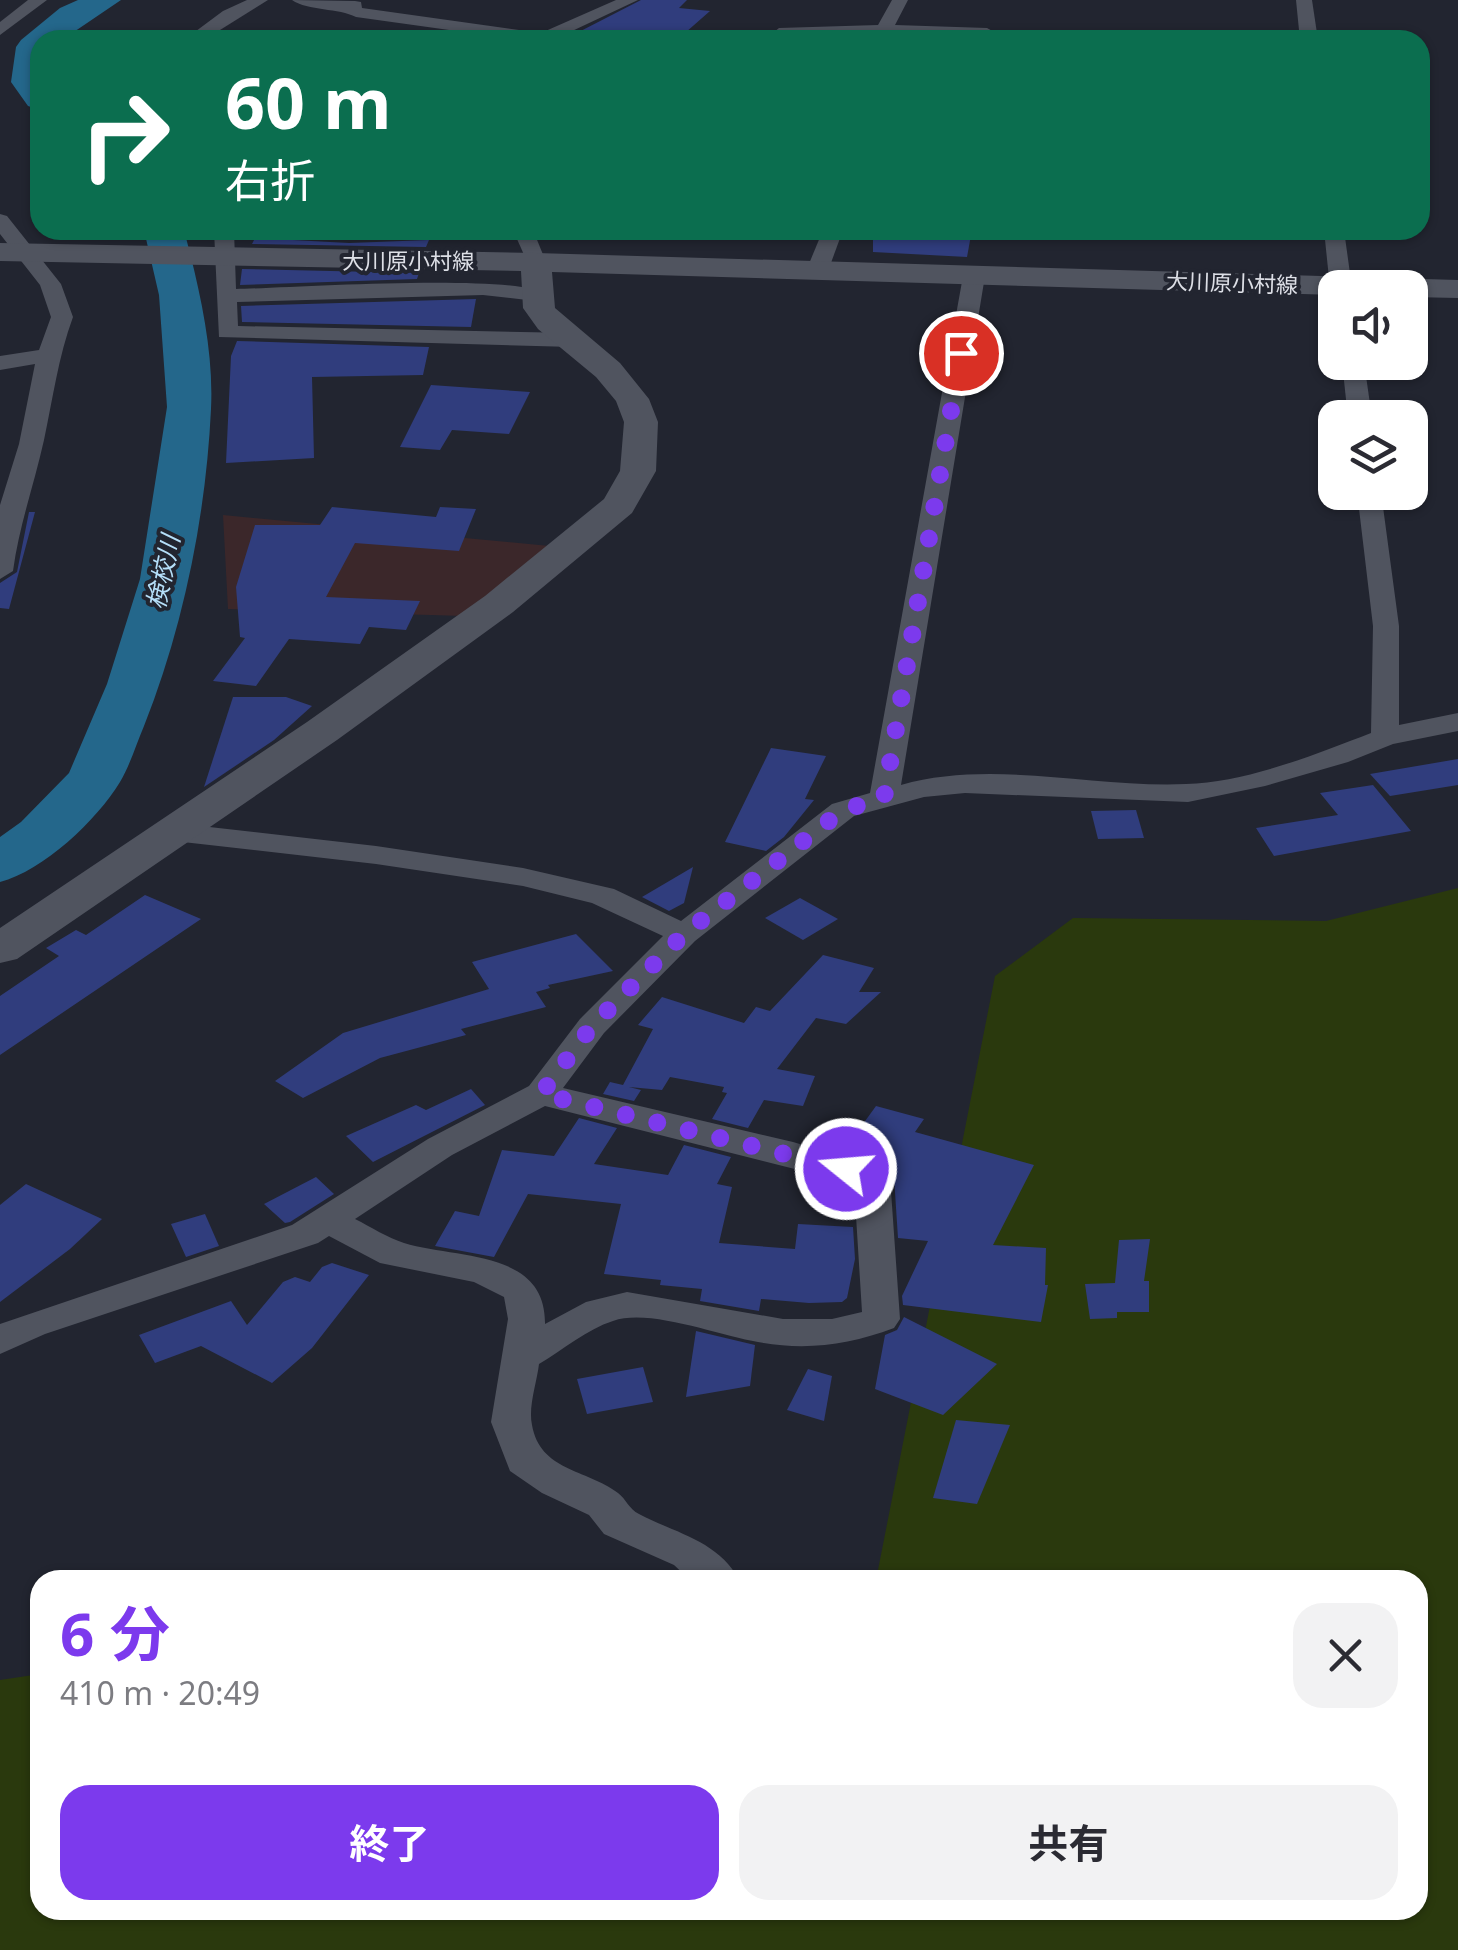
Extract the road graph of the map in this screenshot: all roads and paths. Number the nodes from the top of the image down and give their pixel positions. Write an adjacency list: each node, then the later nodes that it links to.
1 (260, 0): 12 (street)
2 (300, 0): 8 (street)
3 (630, 0): 14 (street)
4 (900, 0): 15 (street)
5 (1304, 0): 16 (street)
6 (34, 4): 9 (street); 11 (street)
7 (440, 5): 10 (street)
8 (356, 6): 10 (street)
9 (0, 7)
10 (385, 16): 13 (street)
11 (0, 30)
12 (207, 30)
13 (480, 30)
14 (562, 30)
15 (884, 30)
16 (1308, 30)
17 (0, 220): 21 (street)
18 (829, 240): 24 (street)
19 (1335, 240): 23 (street)
20 (224, 245): 21 (main road, 大川原小村線); 22 (main road, 大川原小村線); 29 (street)
21 (12, 252): 31 (street)
22 (532, 262): 24 (main road, 大川原小村線); 29 (street); 30 (main road)
23 (1339, 270)
24 (816, 271): 25 (main road, 大川原小村線)
25 (974, 276): 26 (main road, 大川原小村線); 37 (street)
26 (1318, 285)
27 (1428, 288): 28 (main road, 大川原小村線)
28 (1458, 289)
29 (227, 296): 30 (street)
30 (573, 340): 38 (main road)
31 (48, 356): 32 (street); 34 (street)
32 (0, 362)
33 (1371, 510): 36 (street)
34 (0, 571)
35 (1458, 722): 36 (street)
36 (1385, 738): 37 (street)
37 (884, 798): 39 (street)
38 (174, 832): 39 (street); 40 (main road)
39 (684, 934): 41 (street)
40 (0, 949)
41 (541, 1094): 42 (street); 44 (street)
42 (328, 1220): 43 (street); 44 (street)
43 (0, 1340)
44 (521, 1357): 45 (street)
45 (707, 1570)

